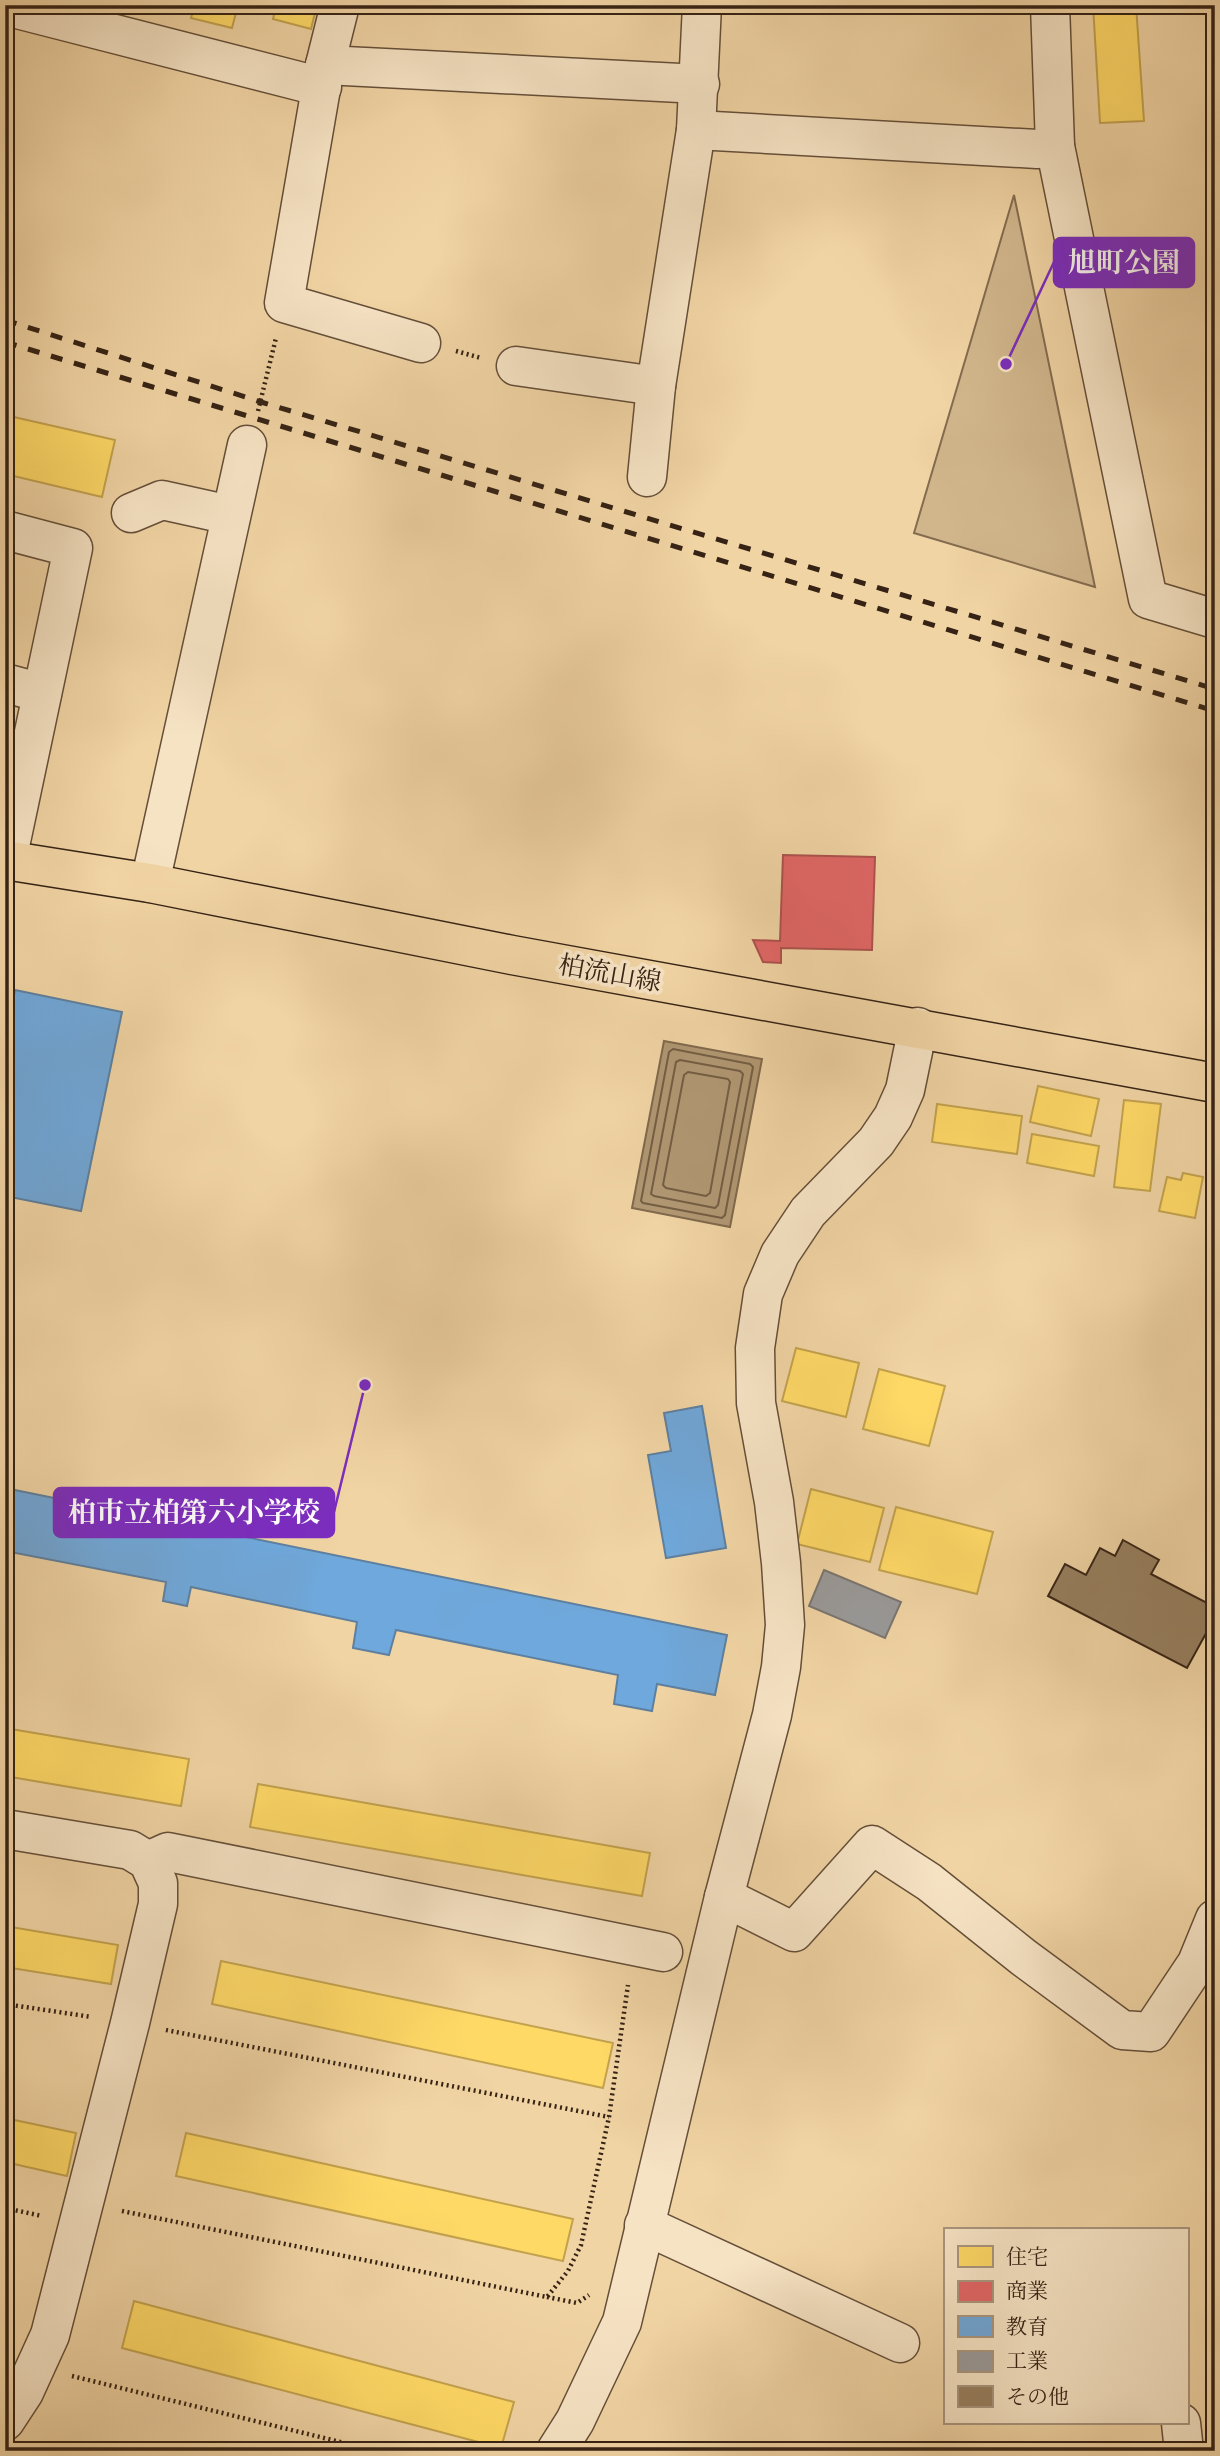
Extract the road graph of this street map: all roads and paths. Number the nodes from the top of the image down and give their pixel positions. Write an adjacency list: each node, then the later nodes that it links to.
1 (340, 5): 5 (street)
2 (702, 5): 6 (street)
3 (1050, 5): 8 (street)
4 (21, 10): 5 (street)
5 (324, 76): 6 (street); 9 (street)
6 (699, 84): 7 (street)
7 (696, 130): 8 (street); 12 (street)
8 (1055, 146): 18 (street)
9 (284, 303): 10 (street); 13 (path)
10 (421, 342): 11 (path)
11 (516, 366): 12 (street)
12 (656, 386): 14 (street)
13 (247, 445): 16 (street)
14 (647, 477)
15 (131, 513): 16 (street)
16 (230, 515): 22 (street)
17 (5, 530): 20 (street)
18 (1215, 619)
19 (5, 683): 20 (street)
20 (42, 693): 21 (street)
21 (6, 860): 22 (main road, 柏流山線)
22 (150, 883): 23 (main road, 柏流山線)
23 (918, 1027): 24 (main road, 柏流山線); 27 (street)
24 (1215, 1083)
25 (5, 1829): 26 (street)
26 (148, 1861): 29 (street); 31 (street)
27 (724, 1898): 28 (street); 34 (street)
28 (1215, 1919)
29 (648, 1949): 32 (path)
30 (5, 2004): 31 (path)
31 (130, 2023): 32 (path); 33 (street)
32 (608, 2117): 33 (path)
33 (83, 2204): 36 (street)
34 (644, 2225): 35 (street); 40 (street)
35 (900, 2343)
36 (36, 2367): 37 (street); 39 (path)
37 (5, 2421)
38 (1181, 2424): 41 (street)
39 (377, 2451)
40 (556, 2451)
41 (1184, 2451)

